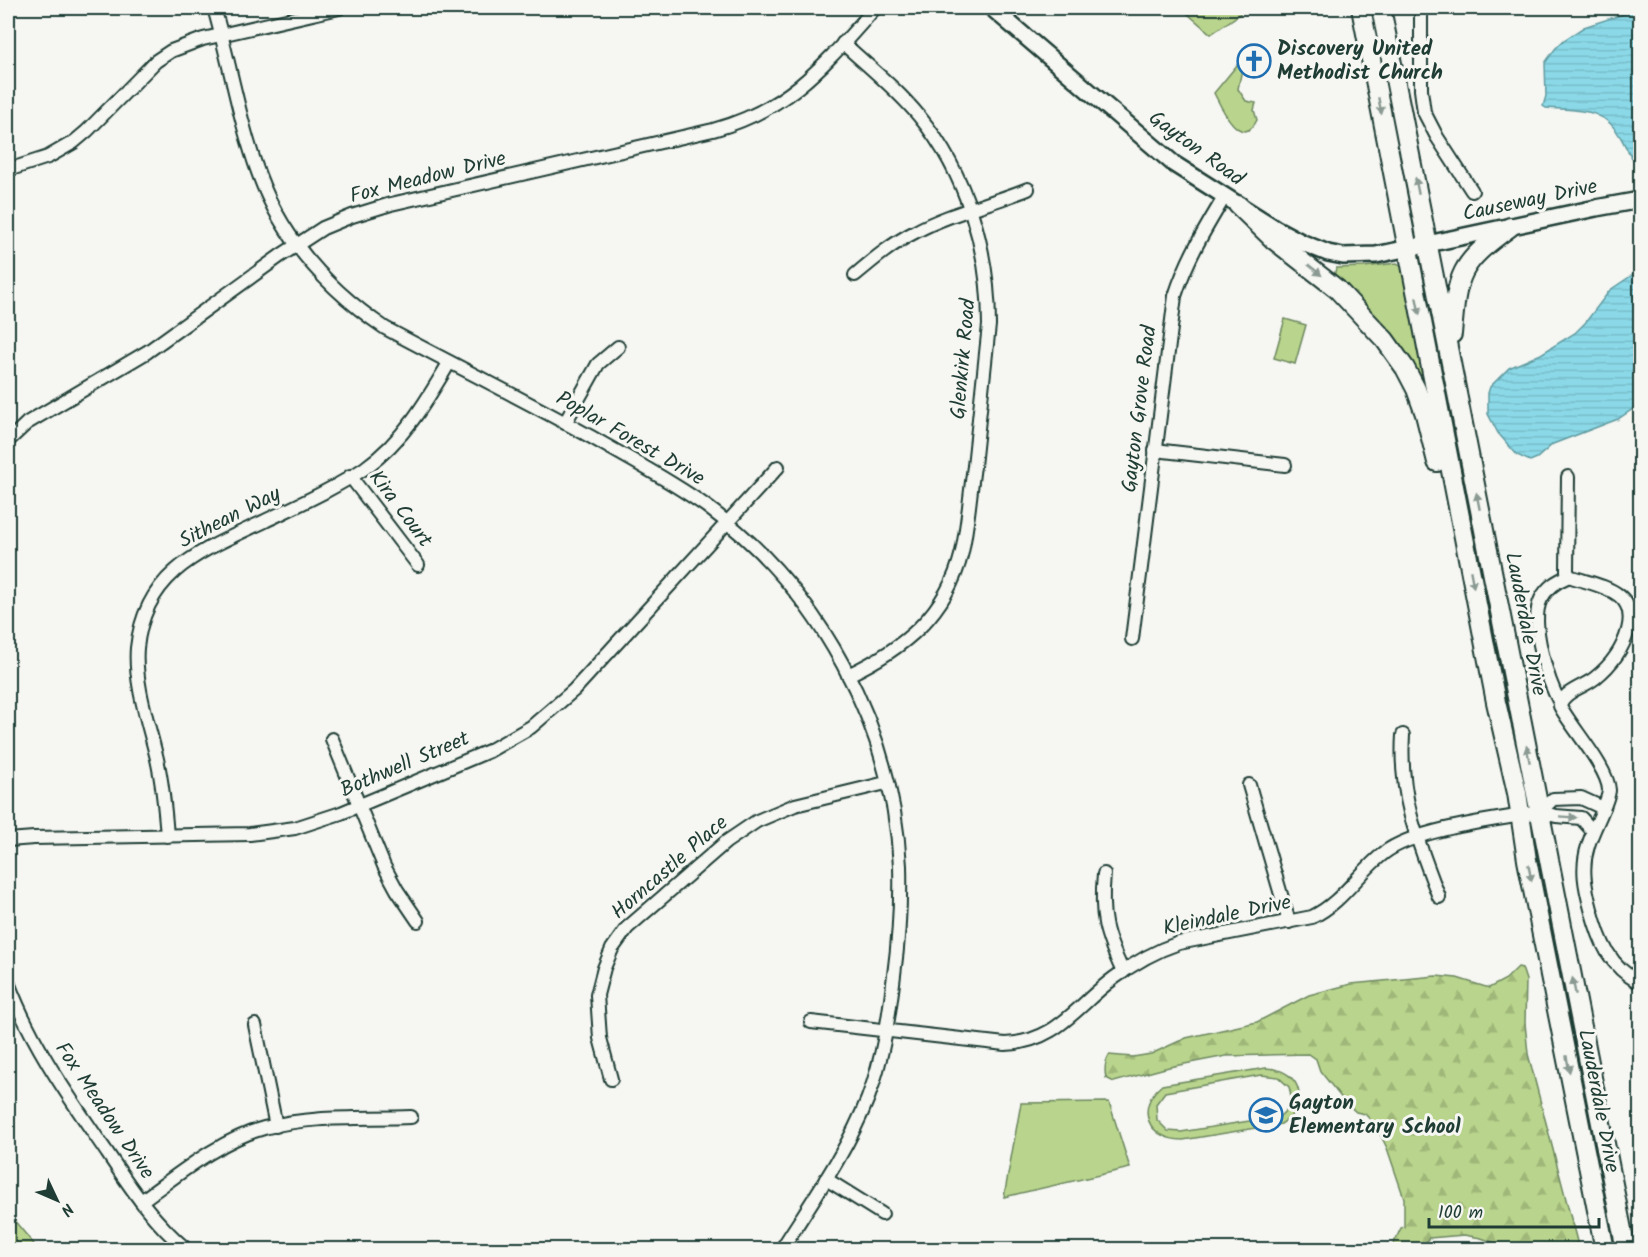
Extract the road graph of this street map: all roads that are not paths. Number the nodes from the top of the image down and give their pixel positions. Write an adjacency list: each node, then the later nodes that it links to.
1 (214, 8): 8 (street, Poplar Forest Drive)
2 (339, 8): 8 (street)
3 (875, 8): 9 (street, Fox Meadow Drive)
4 (993, 8): 13 (street, Gayton Road)
5 (1361, 8): 19 (main road, Lauderdale Drive, one-way to 19)
6 (1381, 8): 17 (main road, Lauderdale Drive, one-way to 6)
7 (1421, 8): 12 (street)
8 (222, 35): 10 (street); 18 (street, Poplar Forest Drive)
9 (843, 43): 15 (street, Glenkirk Road); 18 (street, Fox Meadow Drive)
10 (8, 170)
11 (1028, 189): 15 (street)
12 (1472, 191)
13 (1232, 200): 19 (street, Gayton Road); 26 (street, Gayton Grove Road); 32 (main road, one-way to 32)
14 (1641, 200): 16 (street, Causeway Drive)
15 (969, 210): 20 (street); 36 (street, Glenkirk Road)
16 (1510, 227): 17 (street, Causeway Drive); 22 (main road)
17 (1428, 244): 19 (street, Gayton Road); 22 (main road, Lauderdale Drive)
18 (297, 245): 23 (street, Poplar Forest Drive); 25 (street, Fox Meadow Drive)
19 (1407, 248): 32 (main road, Lauderdale Drive, one-way to 32)
20 (855, 275)
21 (618, 347): 24 (street)
22 (1450, 359): 44 (main road, Lauderdale Drive, one-way to 22)
23 (449, 363): 24 (street, Poplar Forest Drive); 29 (street, Sithean Way)
24 (565, 423): 31 (street, Poplar Forest Drive)
25 (8, 441)
26 (1155, 450): 27 (street); 35 (street, Gayton Grove Road)
27 (1285, 465)
28 (778, 467): 31 (street, Bothwell Street)
29 (350, 476): 33 (street, Kira Court); 47 (street, Sithean Way)
30 (1568, 477): 34 (street)
31 (727, 522): 36 (street, Poplar Forest Drive); 42 (street, Bothwell Street)
32 (1466, 549): 45 (main road, Lauderdale Drive, one-way to 45)
33 (418, 565)
34 (1569, 576): 37 (street); 37 (street)
35 (1132, 639)
36 (849, 675): 40 (street, Poplar Forest Drive)
37 (1560, 703): 43 (street)
38 (1403, 735): 48 (street)
39 (332, 739): 42 (street)
40 (886, 783): 59 (street, Poplar Forest Drive); 60 (street, Horncastle Place)
41 (1249, 784): 53 (street)
42 (359, 805): 47 (street, Bothwell Street); 52 (street)
43 (1603, 808): 44 (street, Kleindale Drive); 46 (street)
44 (1540, 812): 45 (street, Kleindale Drive); 46 (street, Kleindale Drive, one-way to 46); 69 (main road, Lauderdale Drive, one-way to 44)
45 (1520, 816): 48 (street, Kleindale Drive); 68 (main road, Lauderdale Drive, one-way to 68)
46 (1592, 830): 56 (street)
47 (166, 836): 49 (street, Bothwell Street)
48 (1417, 838): 51 (street); 53 (street, Kleindale Drive)
49 (8, 840)
50 (1104, 874): 54 (street)
51 (1439, 897)
52 (418, 921)
53 (1289, 922): 54 (street, Kleindale Drive)
54 (1123, 972): 59 (street, Kleindale Drive)
55 (8, 982): 64 (street, Fox Meadow Drive)
56 (1641, 983)
57 (811, 1022): 59 (street, Kleindale Drive)
58 (255, 1025): 62 (street)
59 (886, 1030): 63 (street, Poplar Forest Drive)
60 (611, 1079)
61 (411, 1117): 62 (street)
62 (276, 1126): 64 (street)
63 (826, 1179): 65 (street); 67 (street, Poplar Forest Drive)
64 (141, 1201): 66 (street, Fox Meadow Drive)
65 (882, 1214)
66 (187, 1250)
67 (781, 1250)
68 (1605, 1250)
69 (1626, 1250)

